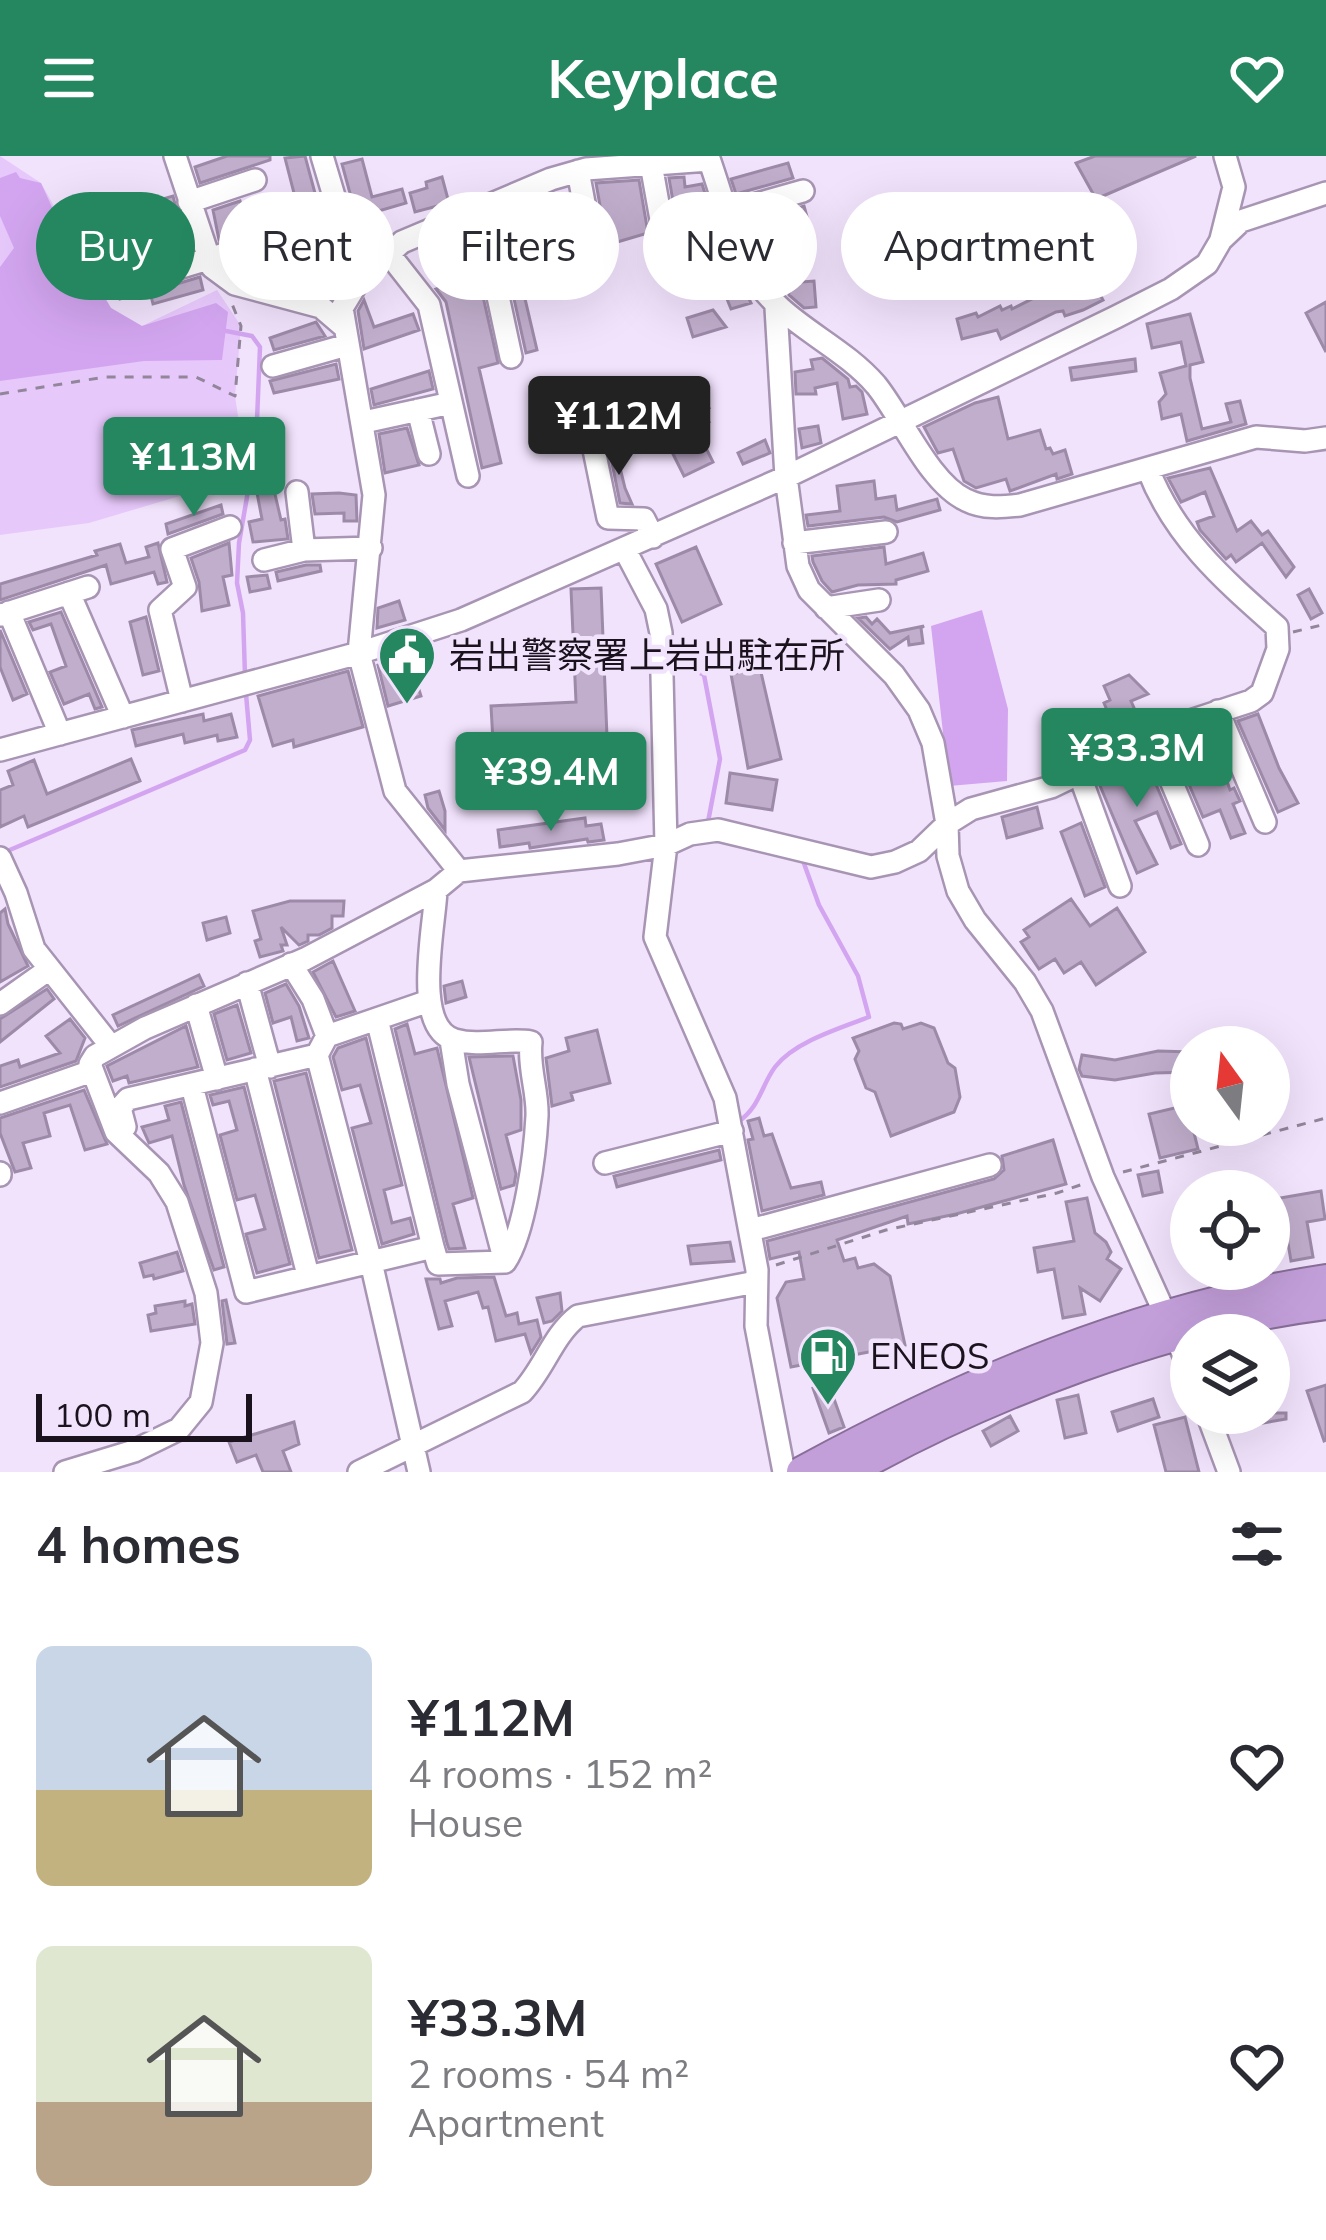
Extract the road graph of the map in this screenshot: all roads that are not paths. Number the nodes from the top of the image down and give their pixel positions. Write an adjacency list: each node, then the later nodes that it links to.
1 (175, 156): 9 (street)
2 (322, 156): 10 (street)
3 (1225, 156): 19 (street)
4 (709, 158): 5 (street); 14 (street)
5 (651, 164): 6 (street); 13 (street)
6 (578, 171): 11 (street); 12 (street)
7 (255, 180): 17 (street)
8 (802, 191): 15 (street)
9 (186, 192)
10 (333, 192)
11 (517, 192)
12 (582, 192)
13 (656, 192)
14 (722, 192)
15 (799, 192)
16 (1326, 193): 19 (street)
17 (195, 209)
18 (195, 217): 22 (street)
19 (1221, 239): 34 (street)
20 (394, 260): 31 (street)
21 (219, 264): 22 (street)
22 (215, 266): 23 (street); 28 (street)
23 (195, 270)
24 (347, 300): 28 (street)
25 (499, 300): 29 (street)
26 (771, 300): 27 (street)
27 (776, 308): 34 (street); 40 (street)
28 (345, 335): 30 (street); 33 (street)
29 (511, 357)
30 (273, 366)
31 (451, 403): 32 (street); 39 (street)
32 (418, 410): 33 (street); 37 (street)
33 (364, 422): 46 (street)
34 (900, 422): 38 (street); 40 (street)
35 (1326, 438): 38 (street)
36 (592, 440): 44 (street)
37 (429, 454)
38 (1148, 469): 55 (street)
39 (468, 476)
40 (786, 477): 44 (street); 45 (street)
41 (297, 492): 47 (street)
42 (230, 527): 54 (street)
43 (886, 532): 45 (street)
44 (653, 537): 48 (street)
45 (794, 543): 51 (street)
46 (371, 548): 47 (street); 53 (street)
47 (304, 550): 49 (street)
48 (625, 550): 53 (street); 63 (street)
49 (264, 560)
50 (879, 600): 51 (street)
51 (826, 608): 62 (street)
52 (5, 614): 56 (street); 57 (street)
53 (358, 653): 54 (street); 66 (street)
54 (182, 701): 56 (street)
55 (1218, 711): 58 (street); 61 (street)
56 (123, 717): 57 (street)
57 (60, 734): 59 (street)
58 (1154, 740): 60 (street); 64 (street)
59 (0, 750)
60 (1080, 776): 62 (street); 67 (street)
61 (1265, 822)
62 (947, 824): 63 (street); 100 (street)
63 (666, 844): 66 (street); 84 (street)
64 (1198, 844)
65 (2, 866): 70 (street)
66 (459, 871): 68 (street)
67 (1120, 886)
68 (436, 890): 69 (street); 73 (street)
69 (291, 964): 71 (street); 78 (street)
70 (48, 970): 72 (street); 77 (street)
71 (248, 983): 74 (street); 79 (street)
72 (2, 999)
73 (426, 1001): 75 (street); 76 (street)
74 (196, 1005): 77 (street); 81 (street)
75 (377, 1019): 78 (street); 91 (street)
76 (451, 1040): 93 (street); 93 (street)
77 (110, 1045): 80 (street)
78 (322, 1045): 79 (street); 92 (street)
79 (262, 1068): 81 (street); 94 (street)
80 (92, 1071): 83 (street); 85 (street)
81 (217, 1079): 82 (street)
82 (192, 1086): 85 (street); 88 (street)
83 (0, 1103)
84 (732, 1131): 86 (street); 90 (street)
85 (130, 1145): 89 (street)
86 (605, 1163)
87 (990, 1165): 90 (street)
88 (219, 1191): 89 (street); 94 (street)
89 (177, 1202): 103 (street)
90 (751, 1230): 95 (street)
91 (433, 1247): 92 (street); 93 (street)
92 (371, 1262): 94 (street); 102 (street)
93 (505, 1262)
94 (308, 1275)
95 (757, 1276): 102 (street); 107 (street)
96 (1326, 1280): 98 (highway)
97 (1326, 1304): 99 (highway)
98 (1213, 1314)
99 (1258, 1314)
100 (1170, 1327): 108 (highway); 109 (highway)
101 (1214, 1434): 110 (street)
102 (413, 1446): 105 (street); 106 (street)
103 (138, 1461): 104 (street)
104 (65, 1472)
105 (359, 1472)
106 (419, 1472)
107 (784, 1472)
108 (802, 1472)
109 (848, 1472)
110 (1228, 1472)

